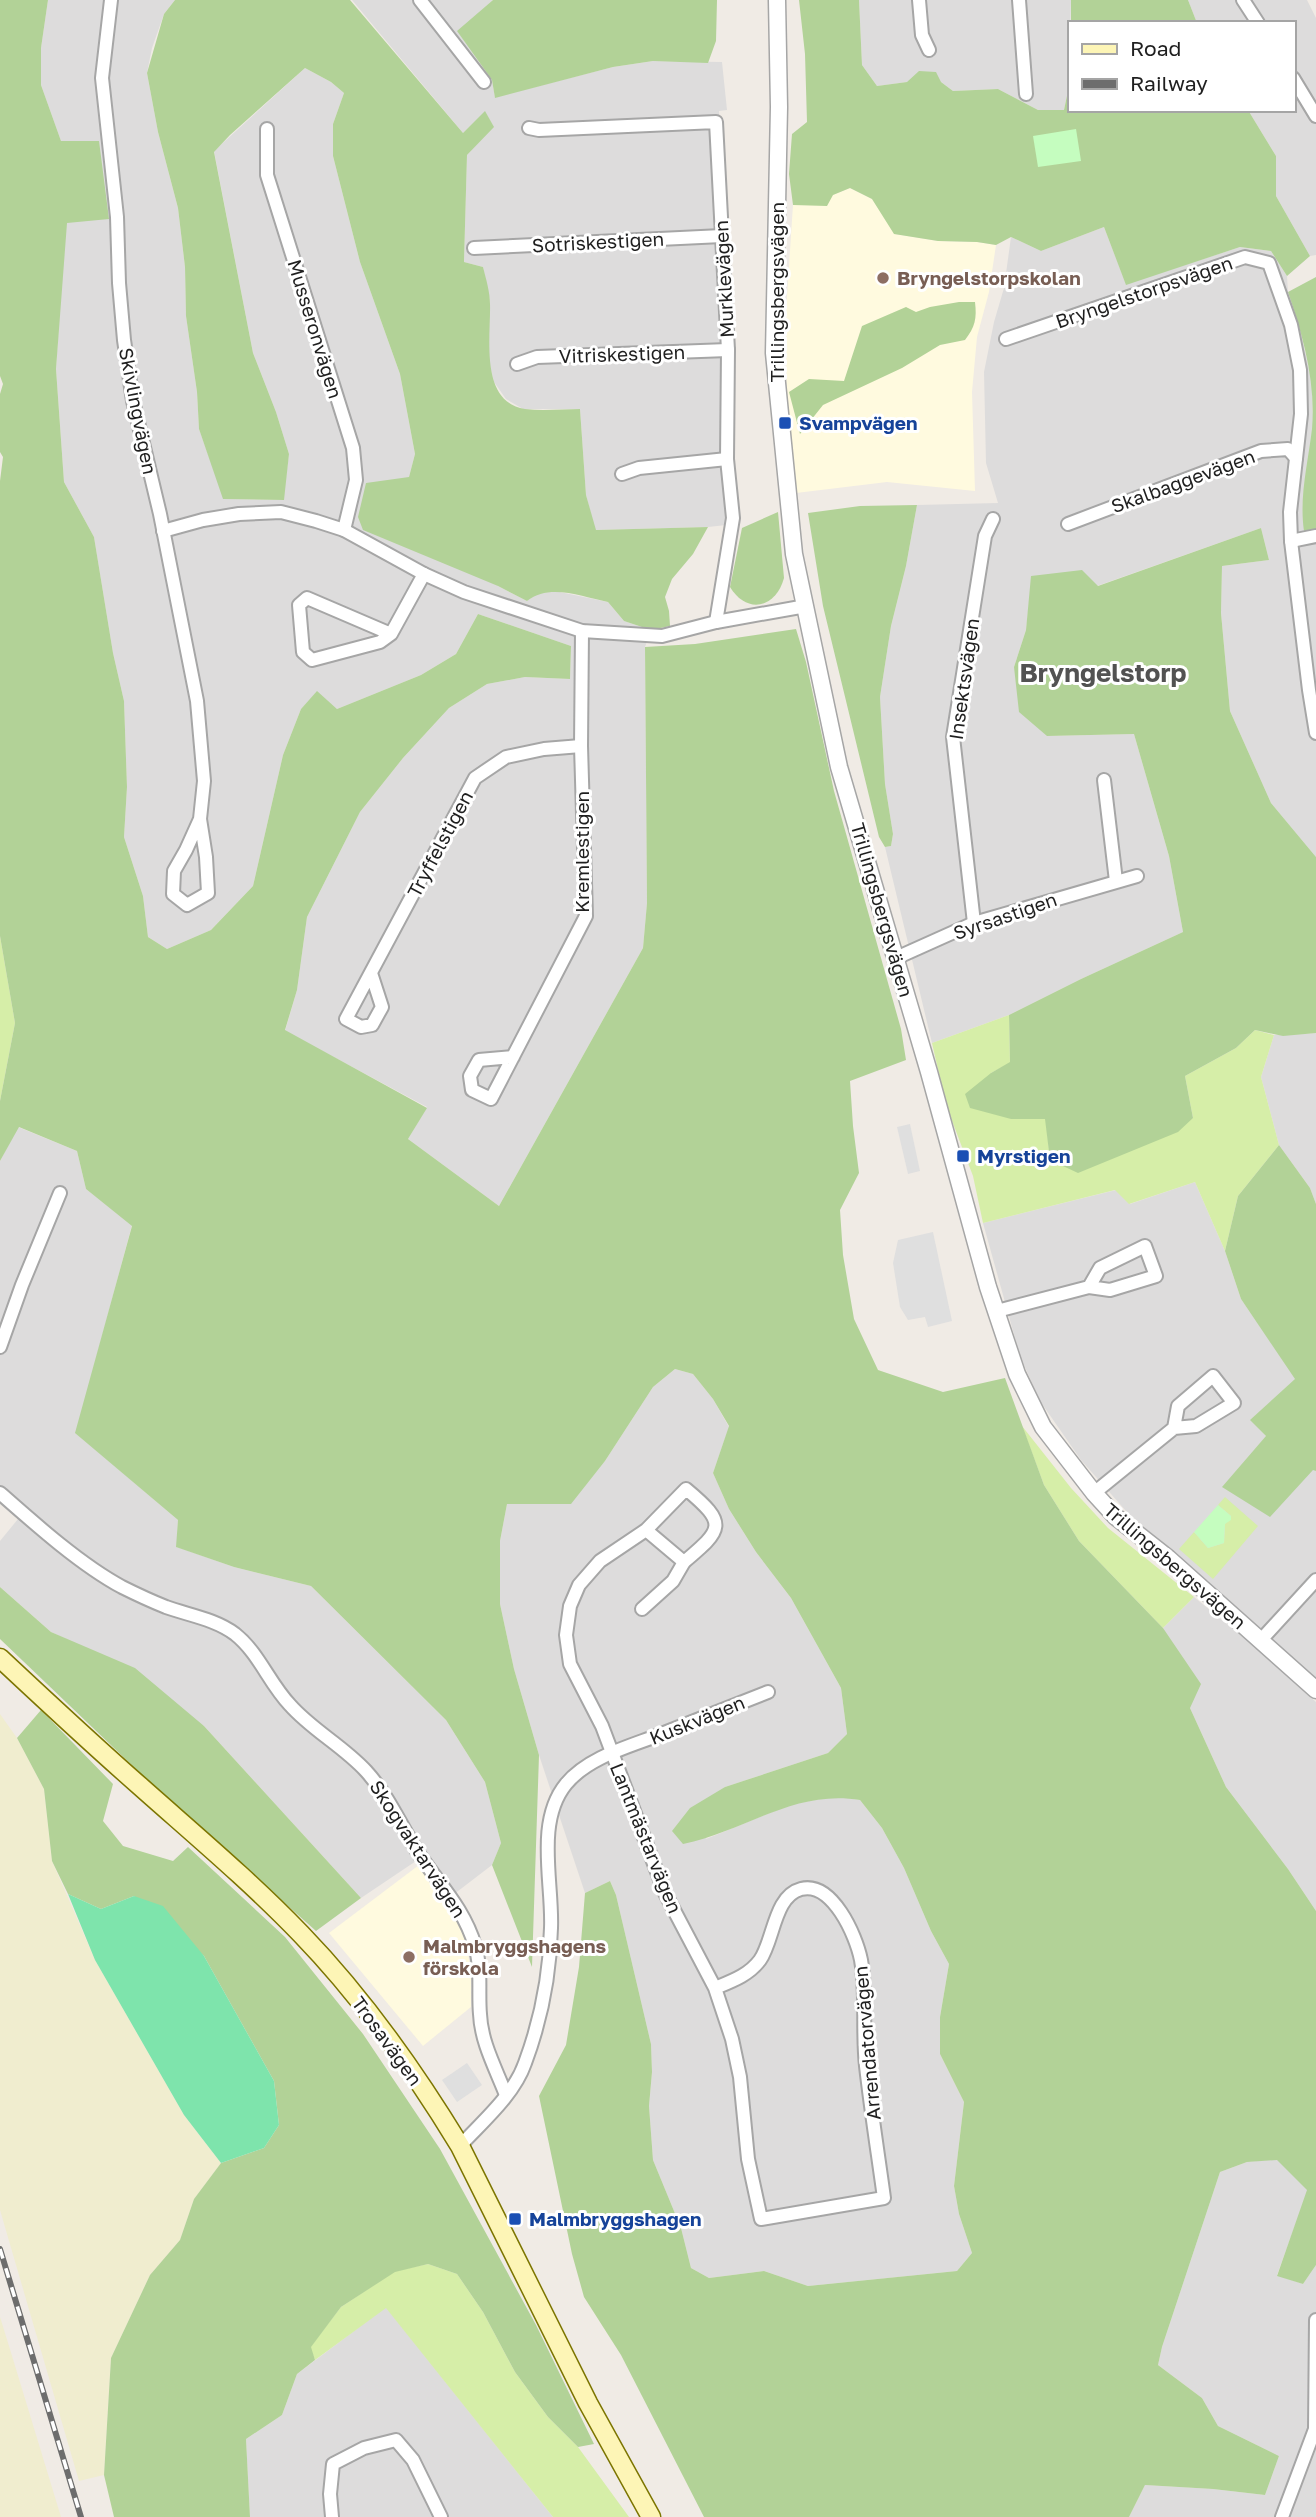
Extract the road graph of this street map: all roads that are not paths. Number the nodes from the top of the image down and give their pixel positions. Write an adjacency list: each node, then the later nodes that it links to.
1 (111, 0): 26 (street, Skivlingvägen)
2 (420, 0): 10 (street)
3 (777, 0): 30 (street, Trillingsbergsvägen)
4 (919, 0): 8 (street)
5 (1020, 0): 11 (street)
6 (1242, 0): 7 (street)
7 (1257, 21)
8 (929, 50)
9 (1295, 81): 12 (street)
10 (484, 82)
11 (1026, 94)
12 (1316, 116)
13 (529, 128): 15 (street, Murklevägen)
14 (267, 129): 25 (street, Musseronvägen)
15 (722, 236): 16 (street, Sotriskestigen); 18 (street, Murklevägen)
16 (474, 248)
17 (1006, 339): 20 (street, Bryngelstorpsvägen)
18 (728, 350): 19 (street, Vitriskestigen); 21 (street, Murklevägen)
19 (517, 364)
20 (1296, 458): 24 (street, Skalbaggevägen); 28 (street, Bryngelstorpsvägen)
21 (727, 459): 22 (street); 31 (street, Murklevägen)
22 (622, 474)
23 (993, 519): 40 (street, Insektsvägen)
24 (1068, 524)
25 (344, 530): 26 (street); 29 (street)
26 (163, 531): 37 (street, Skivlingvägen)
27 (1316, 536): 28 (street)
28 (1291, 541): 34 (street, Bryngelstorpsvägen)
29 (424, 573): 32 (street); 33 (street)
30 (806, 606): 31 (street); 41 (street, Trillingsbergsvägen)
31 (716, 622): 32 (street)
32 (582, 631): 35 (street, Kremlestigen)
33 (391, 634): 33 (street)
34 (1316, 733)
35 (581, 746): 42 (street, Tryffelstigen); 43 (street, Kremlestigen)
36 (1104, 780): 39 (street)
37 (200, 819): 37 (street, Skivlingvägen)
38 (1137, 876): 39 (street, Syrsastigen)
39 (1116, 881): 40 (street, Syrsastigen)
40 (974, 923): 41 (street, Syrsastigen)
41 (896, 958): 46 (street, Trillingsbergsvägen)
42 (370, 973)
43 (513, 1056)
44 (60, 1193): 47 (street)
45 (1088, 1287): 45 (street); 46 (street)
46 (997, 1311): 50 (street, Trillingsbergsvägen)
47 (0, 1347)
48 (1174, 1428): 48 (street); 50 (street)
49 (0, 1493): 61 (street, Skogvaktarvägen)
50 (1094, 1493): 55 (street, Trillingsbergsvägen)
51 (646, 1530): 52 (street); 52 (street, Lantmästarvägen); 59 (street, Lantmästarvägen)
52 (684, 1562): 54 (street, Lantmästarvägen)
53 (1316, 1580): 55 (street)
54 (642, 1609)
55 (1260, 1641): 57 (street, Trillingsbergsvägen)
56 (0, 1658): 62 (main road, Trosavägen)
57 (1316, 1690)
58 (768, 1692): 59 (street, Kuskvägen)
59 (612, 1754): 60 (street, Lantmästarvägen); 61 (street, Kuskvägen)
60 (715, 1988): 63 (street, Lantmästarvägen); 63 (street, Arrendatorvägen)
61 (506, 2095): 62 (street, Kuskvägen)
62 (460, 2146): 67 (main road, Trosavägen)
63 (761, 2219)
64 (1316, 2319): 68 (street)
65 (332, 2517): 66 (street)
66 (441, 2517)
67 (651, 2517)
68 (1282, 2517)

